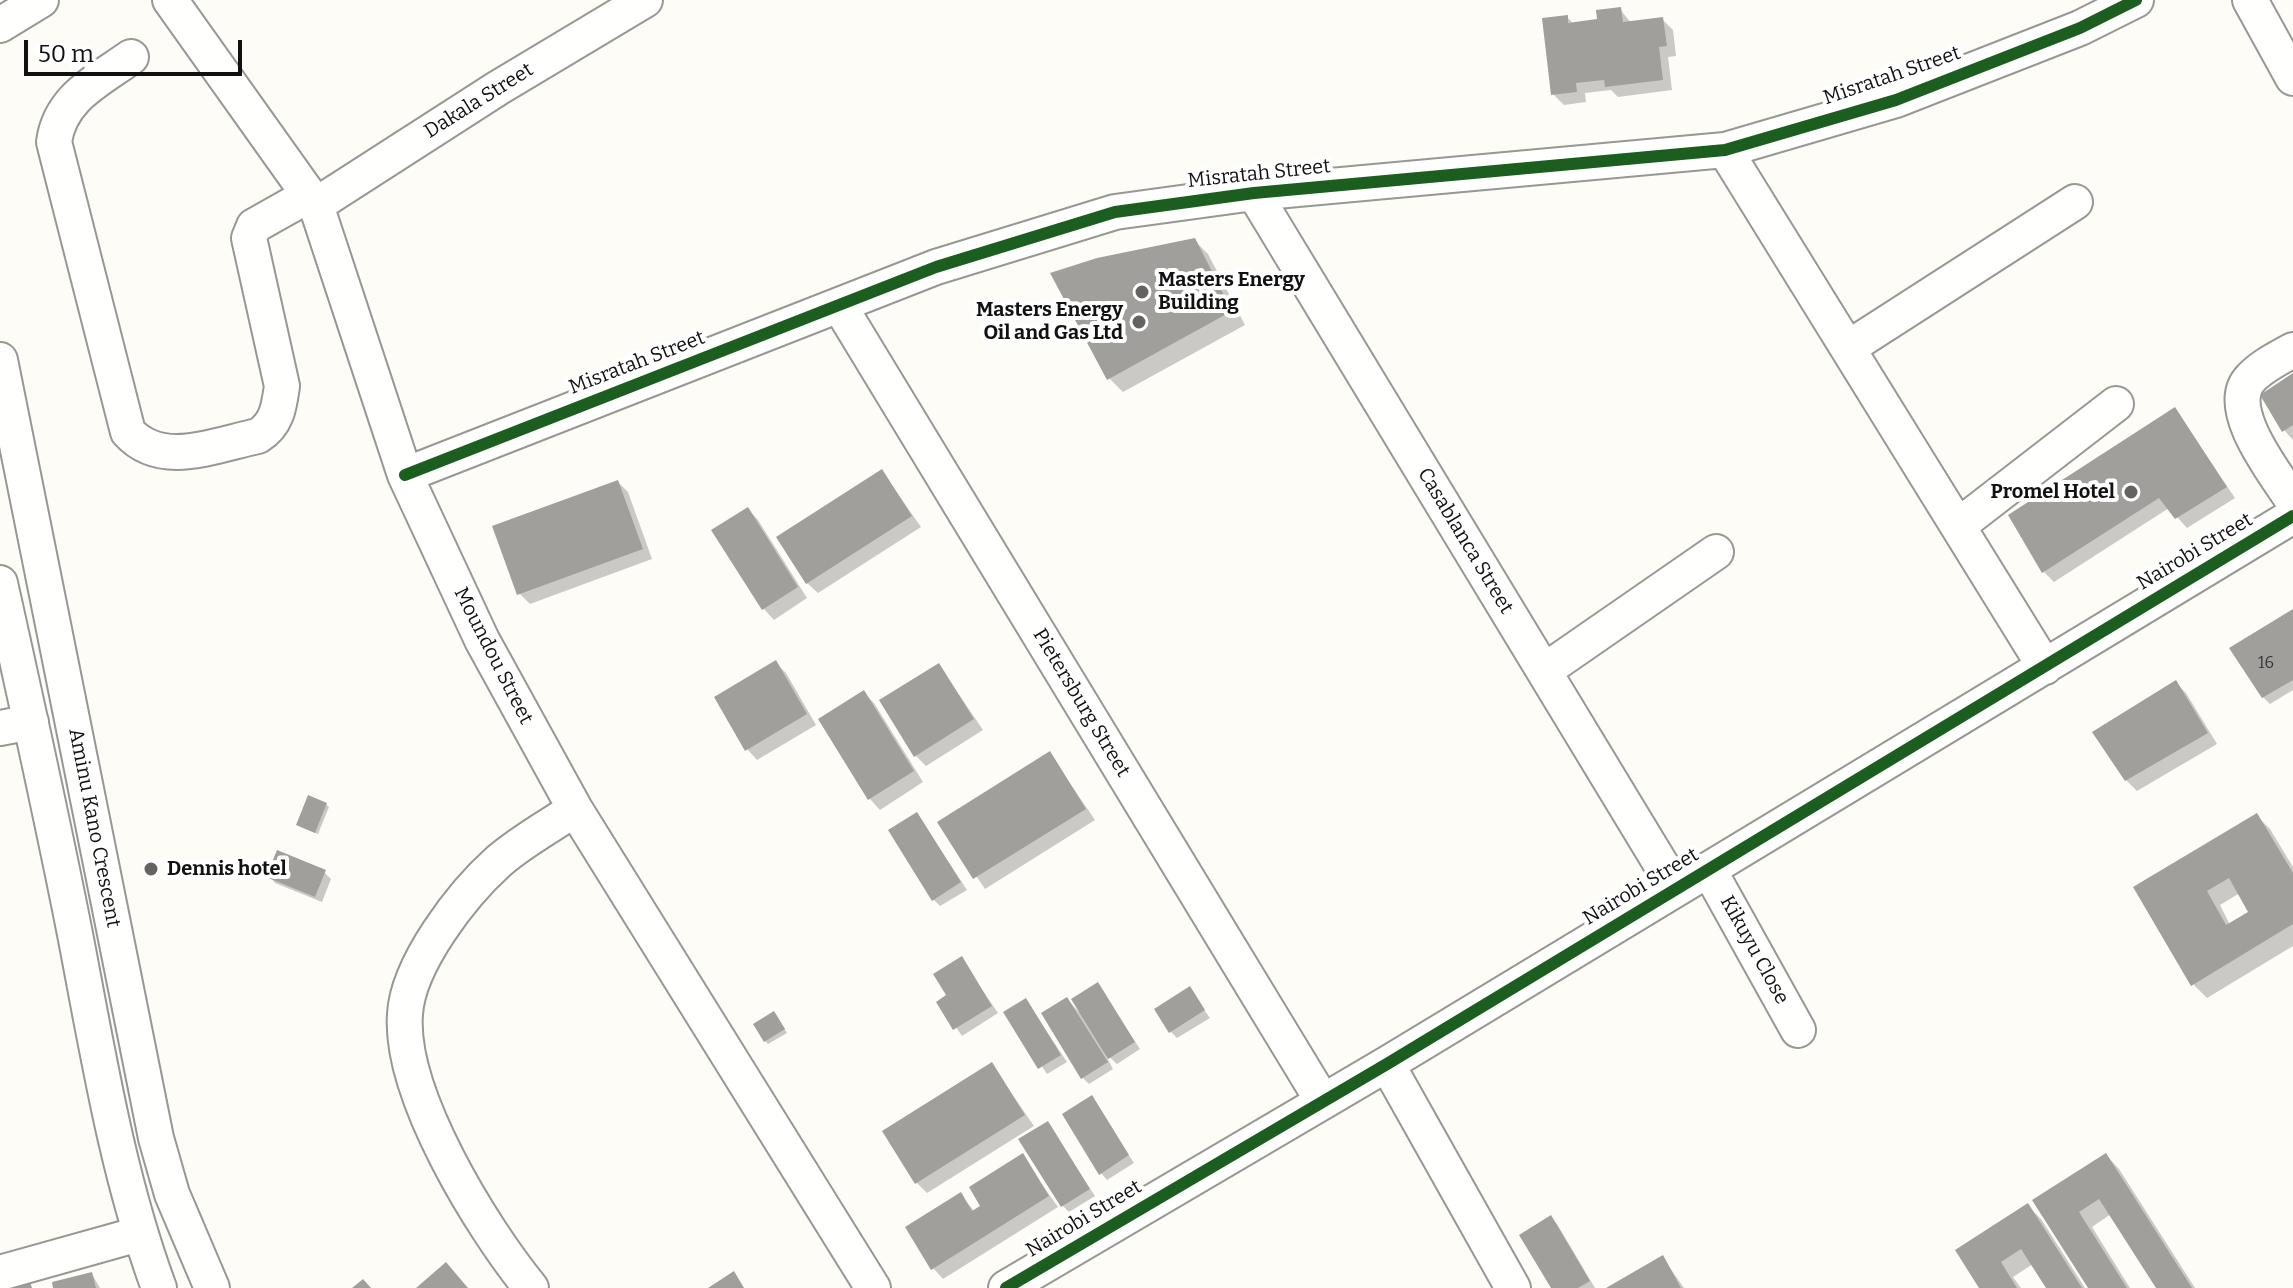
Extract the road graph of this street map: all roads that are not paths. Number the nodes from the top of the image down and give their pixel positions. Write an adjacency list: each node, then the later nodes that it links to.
1 (41, 0): 6 (street)
2 (170, 0): 11 (street, Moundou Street)
3 (645, 0): 11 (street, Dakala Street)
4 (2136, 0): 9 (street, Misratah Street)
5 (2250, 0): 8 (street)
6 (0, 25)
7 (131, 57): 11 (street, Dakala Street)
8 (2293, 78)
9 (1725, 150): 10 (street, Misratah Street); 14 (street)
10 (1254, 193): 13 (street, Misratah Street); 26 (street, Casablanca Street)
11 (313, 200): 19 (street, Moundou Street)
12 (2075, 202): 14 (street)
13 (839, 305): 19 (street, Misratah Street); 33 (street, Pietersburg Street)
14 (1848, 348): 22 (street)
15 (2293, 350): 20 (street)
16 (0, 360): 18 (street, Aminu Kano Crescent)
17 (2116, 404): 22 (street)
18 (6, 429): 37 (street, Aminu Kano Crescent)
19 (405, 475): 28 (street, Moundou Street)
20 (2293, 501)
21 (2293, 516): 25 (street, Nairobi Street)
22 (1958, 526): 25 (street)
23 (1716, 552): 26 (street)
24 (0, 583): 27 (street)
25 (2045, 667): 29 (street, Nairobi Street)
26 (1544, 671): 30 (street, Casablanca Street)
27 (16, 725): 34 (street)
28 (575, 809): 38 (street); 39 (street, Moundou Street)
29 (1709, 870): 30 (street, Nairobi Street); 31 (street, Kikuyu Close)
30 (1676, 889): 32 (street, Nairobi Street)
31 (1798, 1030)
32 (1387, 1064): 33 (street, Nairobi Street); 41 (street)
33 (1322, 1100): 40 (street, Nairobi Street)
34 (139, 1234): 35 (street); 36 (street)
35 (0, 1273)
36 (159, 1288)
37 (212, 1288)
38 (531, 1288)
39 (873, 1288)
40 (1006, 1288)
41 (1513, 1288)

